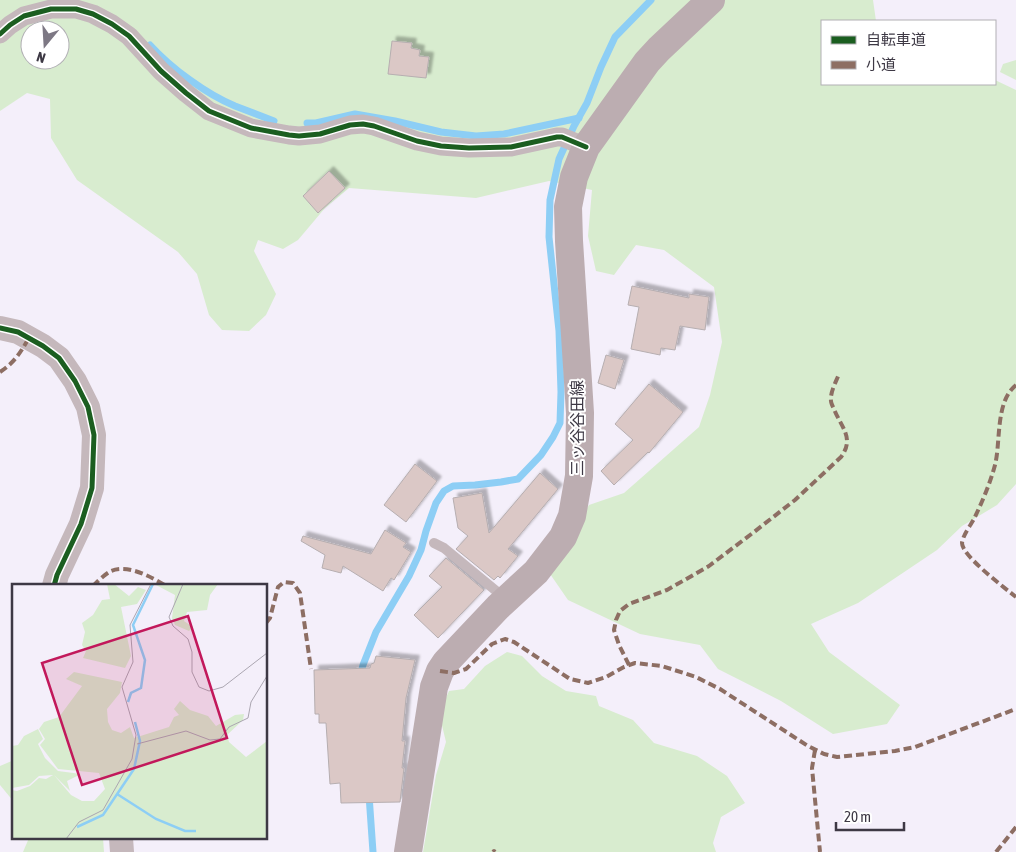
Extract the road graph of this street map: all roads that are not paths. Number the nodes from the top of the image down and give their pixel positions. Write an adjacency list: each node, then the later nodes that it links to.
1 (711, 0): 3 (main road, 三ッ谷谷田線)
2 (0, 34): 3 (street)
3 (574, 142): 7 (main road, 三ッ谷谷田線)
4 (0, 328): 6 (street)
5 (434, 543): 7 (lane)
6 (55, 584)
7 (506, 600): 8 (main road, 三ッ谷谷田線)
8 (408, 852)

